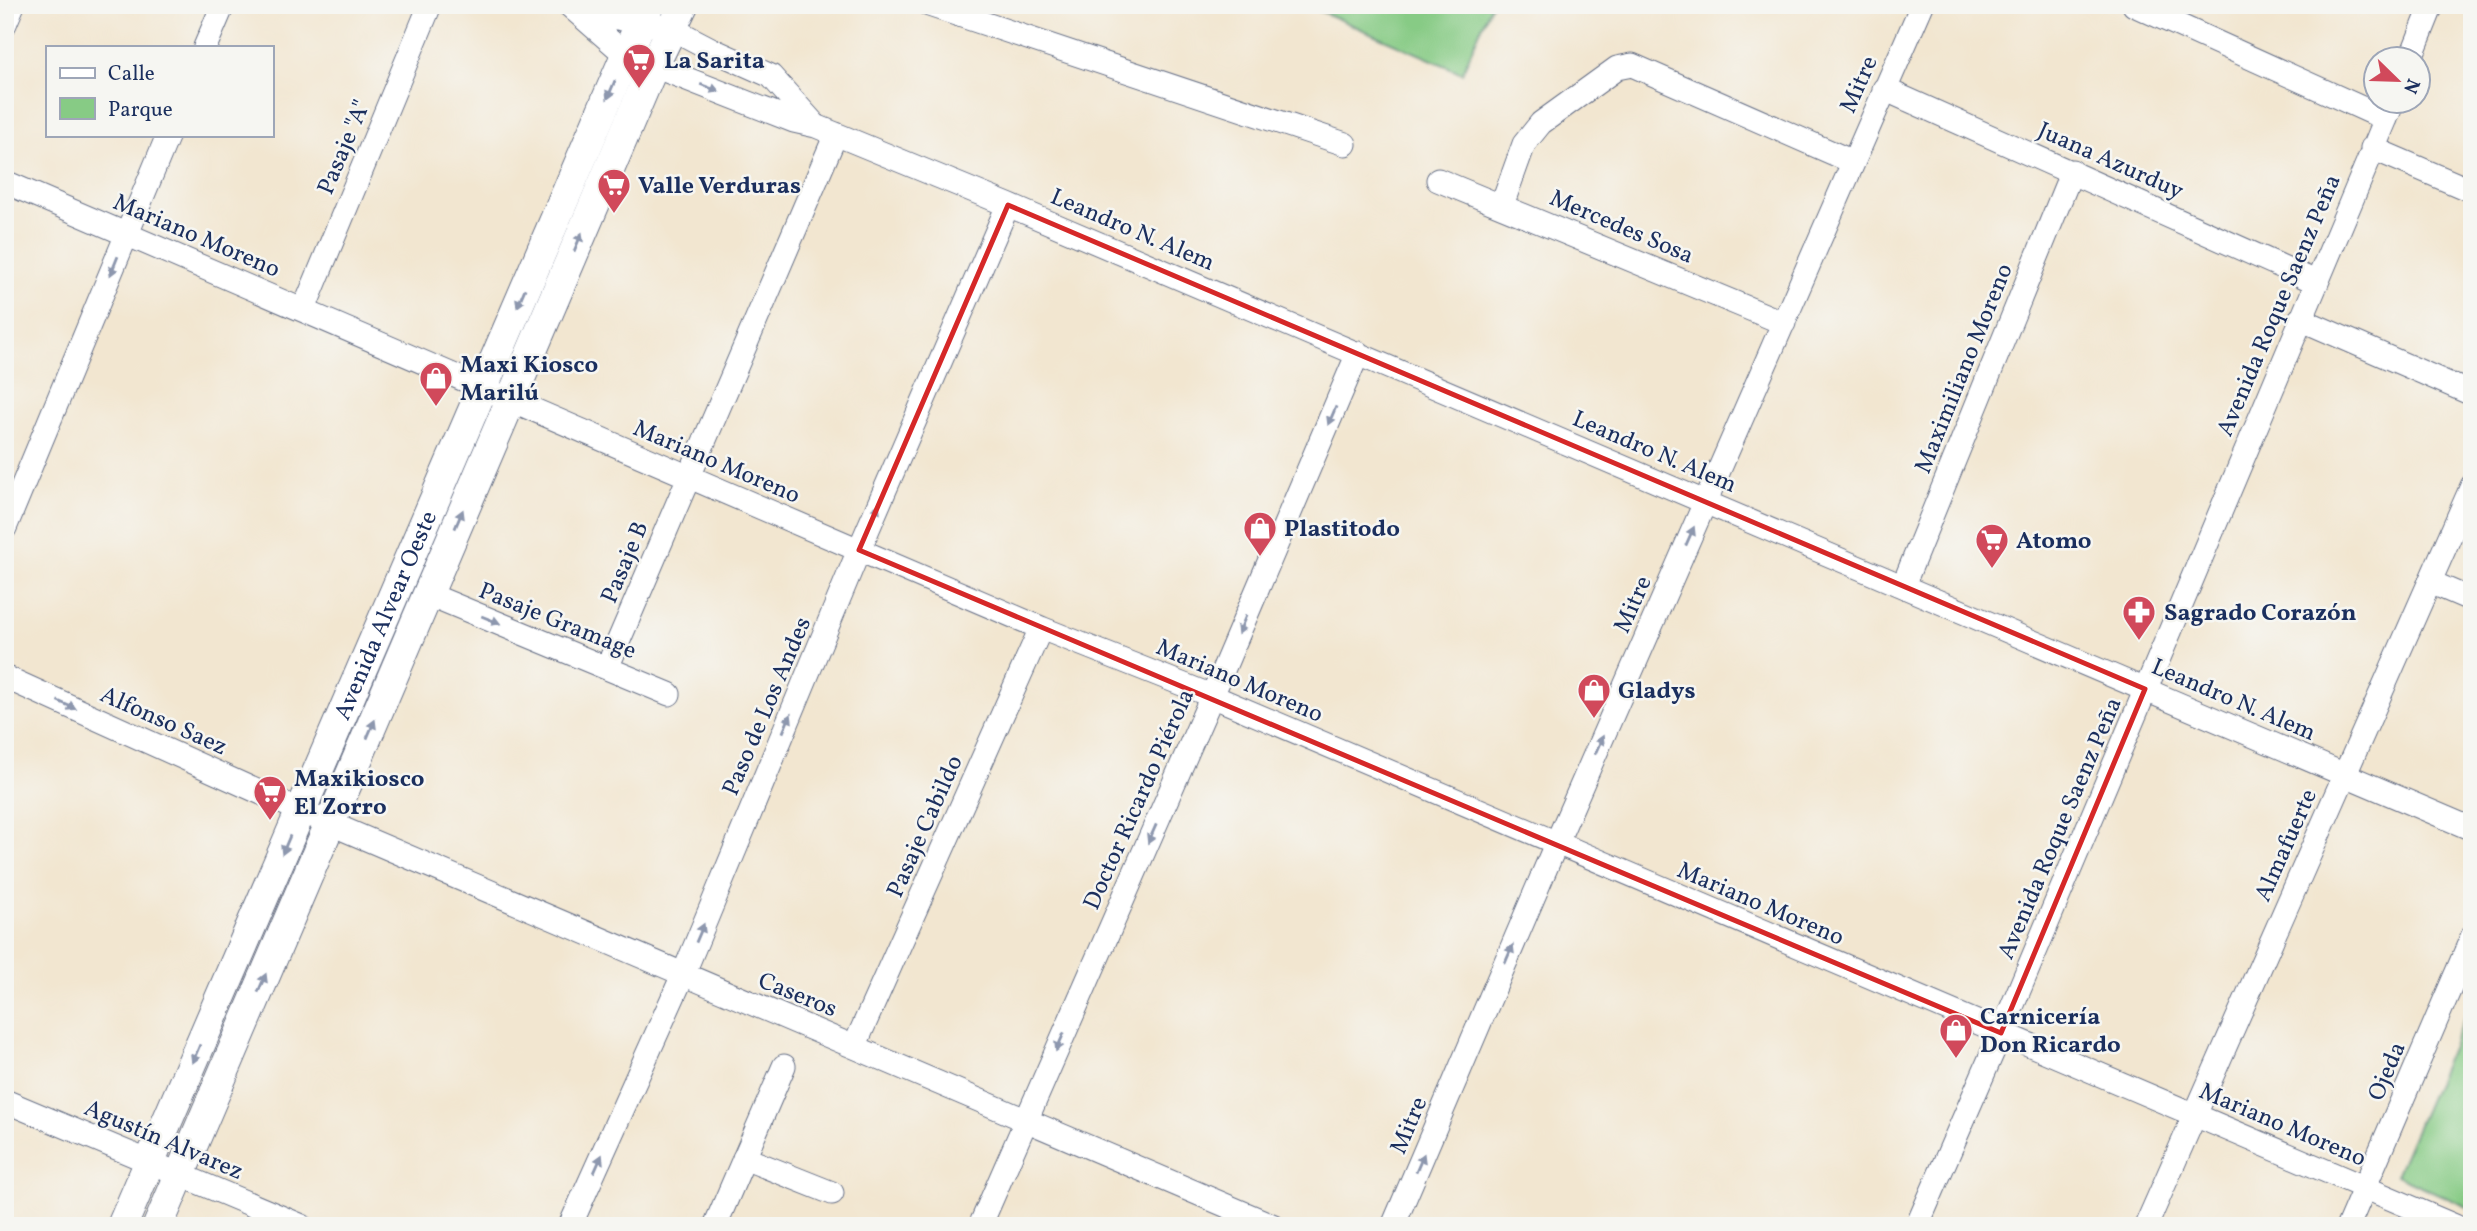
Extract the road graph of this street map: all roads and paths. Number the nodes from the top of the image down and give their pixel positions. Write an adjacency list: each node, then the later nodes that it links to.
1 (13, 5): 11 (street)
2 (223, 5): 12 (street)
3 (430, 5): 32 (street, Pasaje "A")
4 (569, 5): 9 (street, Leandro N. Alem); 14 (street, Leandro N. Alem)
5 (929, 5): 21 (street)
6 (1922, 5): 16 (street, Mitre)
7 (2134, 5): 17 (street)
8 (2432, 5): 13 (street)
9 (645, 14): 10 (street, Leandro N. Alem); 14 (main road, Avenida Alvear Oeste)
10 (677, 17): 15 (main road, Avenida Alvear Oeste); 19 (street, Leandro N. Alem)
11 (5, 24)
12 (205, 46)
13 (2416, 46)
14 (626, 55): 15 (street, Leandro N. Alem); 36 (main road, Avenida Alvear Oeste, one-way to 36)
15 (653, 67): 19 (street, Leandro N. Alem, one-way to 19); 38 (main road, Avenida Alvear Oeste, one-way to 15)
16 (1884, 89): 23 (street, Mitre); 24 (street, Juana Azurduy)
17 (2362, 99)
18 (2387, 116): 22 (street, Avenida Roque Saenz Peña)
19 (826, 130): 28 (street, Leandro N. Alem); 39 (street, Pasaje B)
20 (169, 136): 30 (street)
21 (1345, 144)
22 (2372, 148): 27 (street); 31 (street, Avenida Roque Saenz Peña)
23 (1853, 162): 29 (street); 34 (street, Mitre)
24 (2072, 171): 31 (street, Juana Azurduy); 45 (street, Maximiliano Moreno)
25 (1438, 180): 29 (street, Mercedes Sosa)
26 (5, 182): 30 (street, Mariano Moreno)
27 (2472, 191)
28 (1008, 205): 35 (street, Leandro N. Alem); 43 (street, Paso de Los Andes, one-way to 28)
29 (1502, 205): 34 (street, Mercedes Sosa)
30 (126, 235): 32 (street, Mariano Moreno); 42 (street, one-way to 42)
31 (2316, 282): 33 (street, Avenida Roque Saenz Peña)
32 (304, 309): 36 (street, Mariano Moreno)
33 (2300, 320): 37 (street); 51 (street, Avenida Roque Saenz Peña)
34 (1784, 323): 41 (street, Mitre)
35 (1358, 353): 41 (street, Leandro N. Alem); 53 (street, Doctor Ricardo Piérola, one-way to 53)
36 (482, 388): 38 (street, Mariano Moreno); 55 (main road, Avenida Alvear Oeste)
37 (2472, 394)
38 (510, 400): 39 (street, Mariano Moreno); 46 (main road, Avenida Alvear Oeste, one-way to 38)
39 (690, 477): 43 (street, Mariano Moreno); 49 (street, Pasaje B)
40 (2472, 486): 44 (street, Almafuerte)
41 (1706, 501): 45 (street, Leandro N. Alem); 58 (street, Mitre, one-way to 41)
42 (5, 528)
43 (859, 551): 48 (street, Mariano Moreno); 60 (street, Paso de Los Andes, one-way to 43)
44 (2430, 582): 47 (street); 54 (street, Almafuerte)
45 (1903, 586): 51 (street, Leandro N. Alem)
46 (428, 594): 49 (street, Pasaje Gramage, one-way to 49); 56 (main road, Avenida Alvear Oeste, one-way to 46)
47 (2472, 600)
48 (1041, 628): 53 (street, Mariano Moreno); 62 (street, Pasaje Cabildo)
49 (607, 668): 52 (street, Pasaje Gramage)
50 (5, 677): 55 (street, Alfonso Saez, one-way to 55)
51 (2145, 689): 54 (street, Leandro N. Alem); 61 (street, Avenida Roque Saenz Peña)
52 (669, 694)
53 (1212, 696): 58 (street, Mariano Moreno); 66 (street, Doctor Ricardo Piérola, one-way to 66)
54 (2345, 775): 57 (street, Leandro N. Alem); 65 (street, Almafuerte)
55 (301, 811): 56 (street, Caseros); 68 (main road, Avenida Alvear Oeste, one-way to 68)
56 (331, 823): 60 (street, Caseros); 69 (main road, Avenida Alvear Oeste, one-way to 56)
57 (2472, 829)
58 (1556, 844): 61 (street, Mariano Moreno); 79 (street, Mitre, one-way to 58)
59 (2472, 937): 70 (street, Ojeda)
60 (683, 975): 62 (street, Caseros); 75 (street, Paso de Los Andes, one-way to 60)
61 (2001, 1033): 65 (street, Mariano Moreno); 80 (street, Avenida Roque Saenz Peña)
62 (855, 1045): 66 (street, Caseros)
63 (784, 1066): 67 (street)
64 (5, 1101): 68 (street, Agustín Alvarez)
65 (2195, 1115): 70 (street, Mariano Moreno); 81 (street, Almafuerte)
66 (1025, 1121): 77 (street, Doctor Ricardo Piérola); 78 (street, Caseros)
67 (744, 1158): 71 (street); 76 (street)
68 (149, 1163): 69 (street, Agustín Alvarez); 72 (main road, Avenida Alvear Oeste)
69 (180, 1175): 73 (main road, Avenida Alvear Oeste); 74 (street, Agustín Alvarez)
70 (2364, 1187): 82 (street, Ojeda); 83 (street, Mariano Moreno)
71 (832, 1193)
72 (122, 1226)
73 (158, 1226)
74 (302, 1226)
75 (569, 1226)
76 (715, 1226)
77 (980, 1226)
78 (1274, 1226)
79 (1393, 1226)
80 (1917, 1226)
81 (2146, 1226)
82 (2348, 1226)
83 (2455, 1226)

